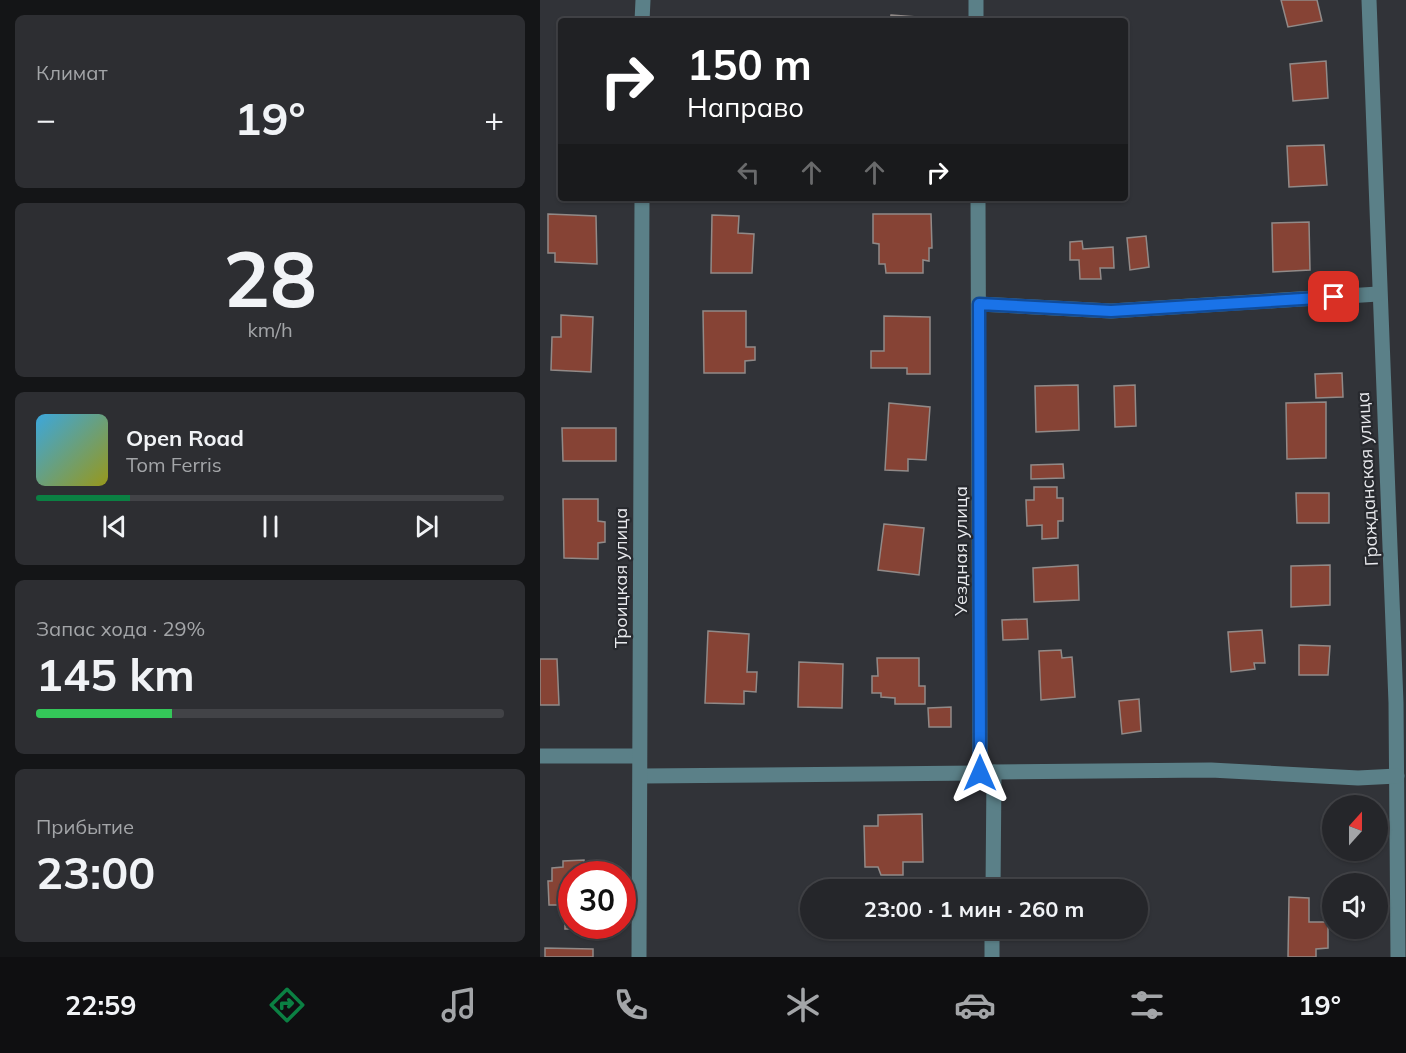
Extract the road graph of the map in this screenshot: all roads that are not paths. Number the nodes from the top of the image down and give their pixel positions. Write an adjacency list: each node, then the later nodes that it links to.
1 (643, 0): 4 (street)
2 (976, 0): 5 (street)
3 (1369, 0): 8 (street, Гражданская улица)
4 (642, 18)
5 (976, 18)
6 (642, 201): 12 (street, Троицкая улица)
7 (978, 201): 9 (street, Уездная улица)
8 (1378, 294): 9 (street); 10 (street, Гражданская улица)
9 (979, 304): 13 (street, Уездная улица)
10 (1401, 703): 15 (street, Гражданская улица)
11 (540, 756): 12 (street)
12 (639, 756): 14 (street, Троицкая улица)
13 (987, 773): 14 (street); 15 (street); 16 (street, Уездная улица)
14 (642, 776): 19 (street, Троицкая улица)
15 (1396, 776): 17 (street, Гражданская улица)
16 (992, 879)
17 (1401, 905): 21 (street, Гражданская улица)
18 (992, 939): 20 (street)
19 (639, 957)
20 (992, 957)
21 (1398, 957)

